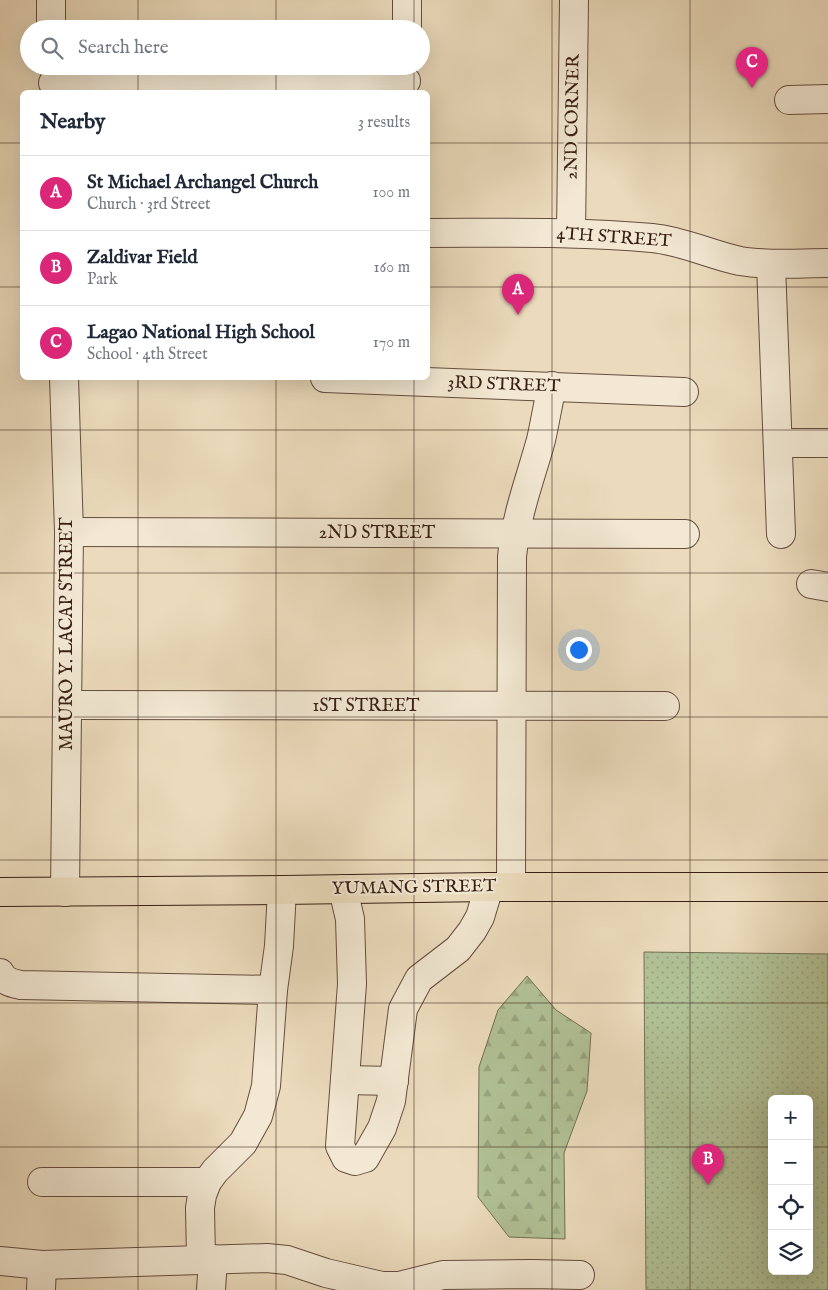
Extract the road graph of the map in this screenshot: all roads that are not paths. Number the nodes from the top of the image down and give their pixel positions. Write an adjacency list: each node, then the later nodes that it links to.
1 (51, 0): 4 (street)
2 (407, 0): 5 (street)
3 (574, 0): 11 (street, 2ND CORNER)
4 (51, 20)
5 (407, 20)
6 (406, 80): 7 (street)
7 (53, 81)
8 (828, 98): 9 (street)
9 (789, 100)
10 (430, 233): 11 (street, 4TH STREET)
11 (571, 233): 13 (street, 4TH STREET)
12 (828, 263): 13 (street, 4TH STREET)
13 (772, 264): 18 (street)
14 (64, 380): 20 (street, MAURO Y. LACAP STREET)
15 (382, 380): 16 (street, 3RD STREET)
16 (552, 386): 17 (street, 3RD STREET); 21 (street)
17 (684, 392)
18 (778, 443): 19 (street); 23 (street)
19 (828, 443)
20 (69, 532): 21 (street, 2ND STREET); 24 (street, MAURO Y. LACAP STREET)
21 (514, 533): 22 (street, 2ND STREET); 25 (street)
22 (685, 534)
23 (781, 534)
24 (67, 705): 25 (street, 1ST STREET); 32 (street, MAURO Y. LACAP STREET)
25 (512, 706): 26 (street, 1ST STREET); 27 (street)
26 (665, 706)
27 (500, 887): 28 (main road, YUMANG STREET); 29 (main road, YUMANG STREET); 36 (street)
28 (828, 887)
29 (343, 889): 30 (main road, YUMANG STREET); 35 (street)
30 (282, 890): 32 (main road, YUMANG STREET); 34 (street)
31 (0, 892): 32 (main road, YUMANG STREET)
32 (65, 892)
33 (0, 973): 34 (street)
34 (273, 990): 38 (street)
35 (345, 1080): 36 (street); 36 (street)
36 (394, 1081)
37 (42, 1182): 38 (street)
38 (207, 1182): 39 (street)
39 (207, 1259): 41 (street); 42 (street); 43 (street)
40 (0, 1261): 42 (street)
41 (580, 1275)
42 (42, 1278)
43 (211, 1290)

